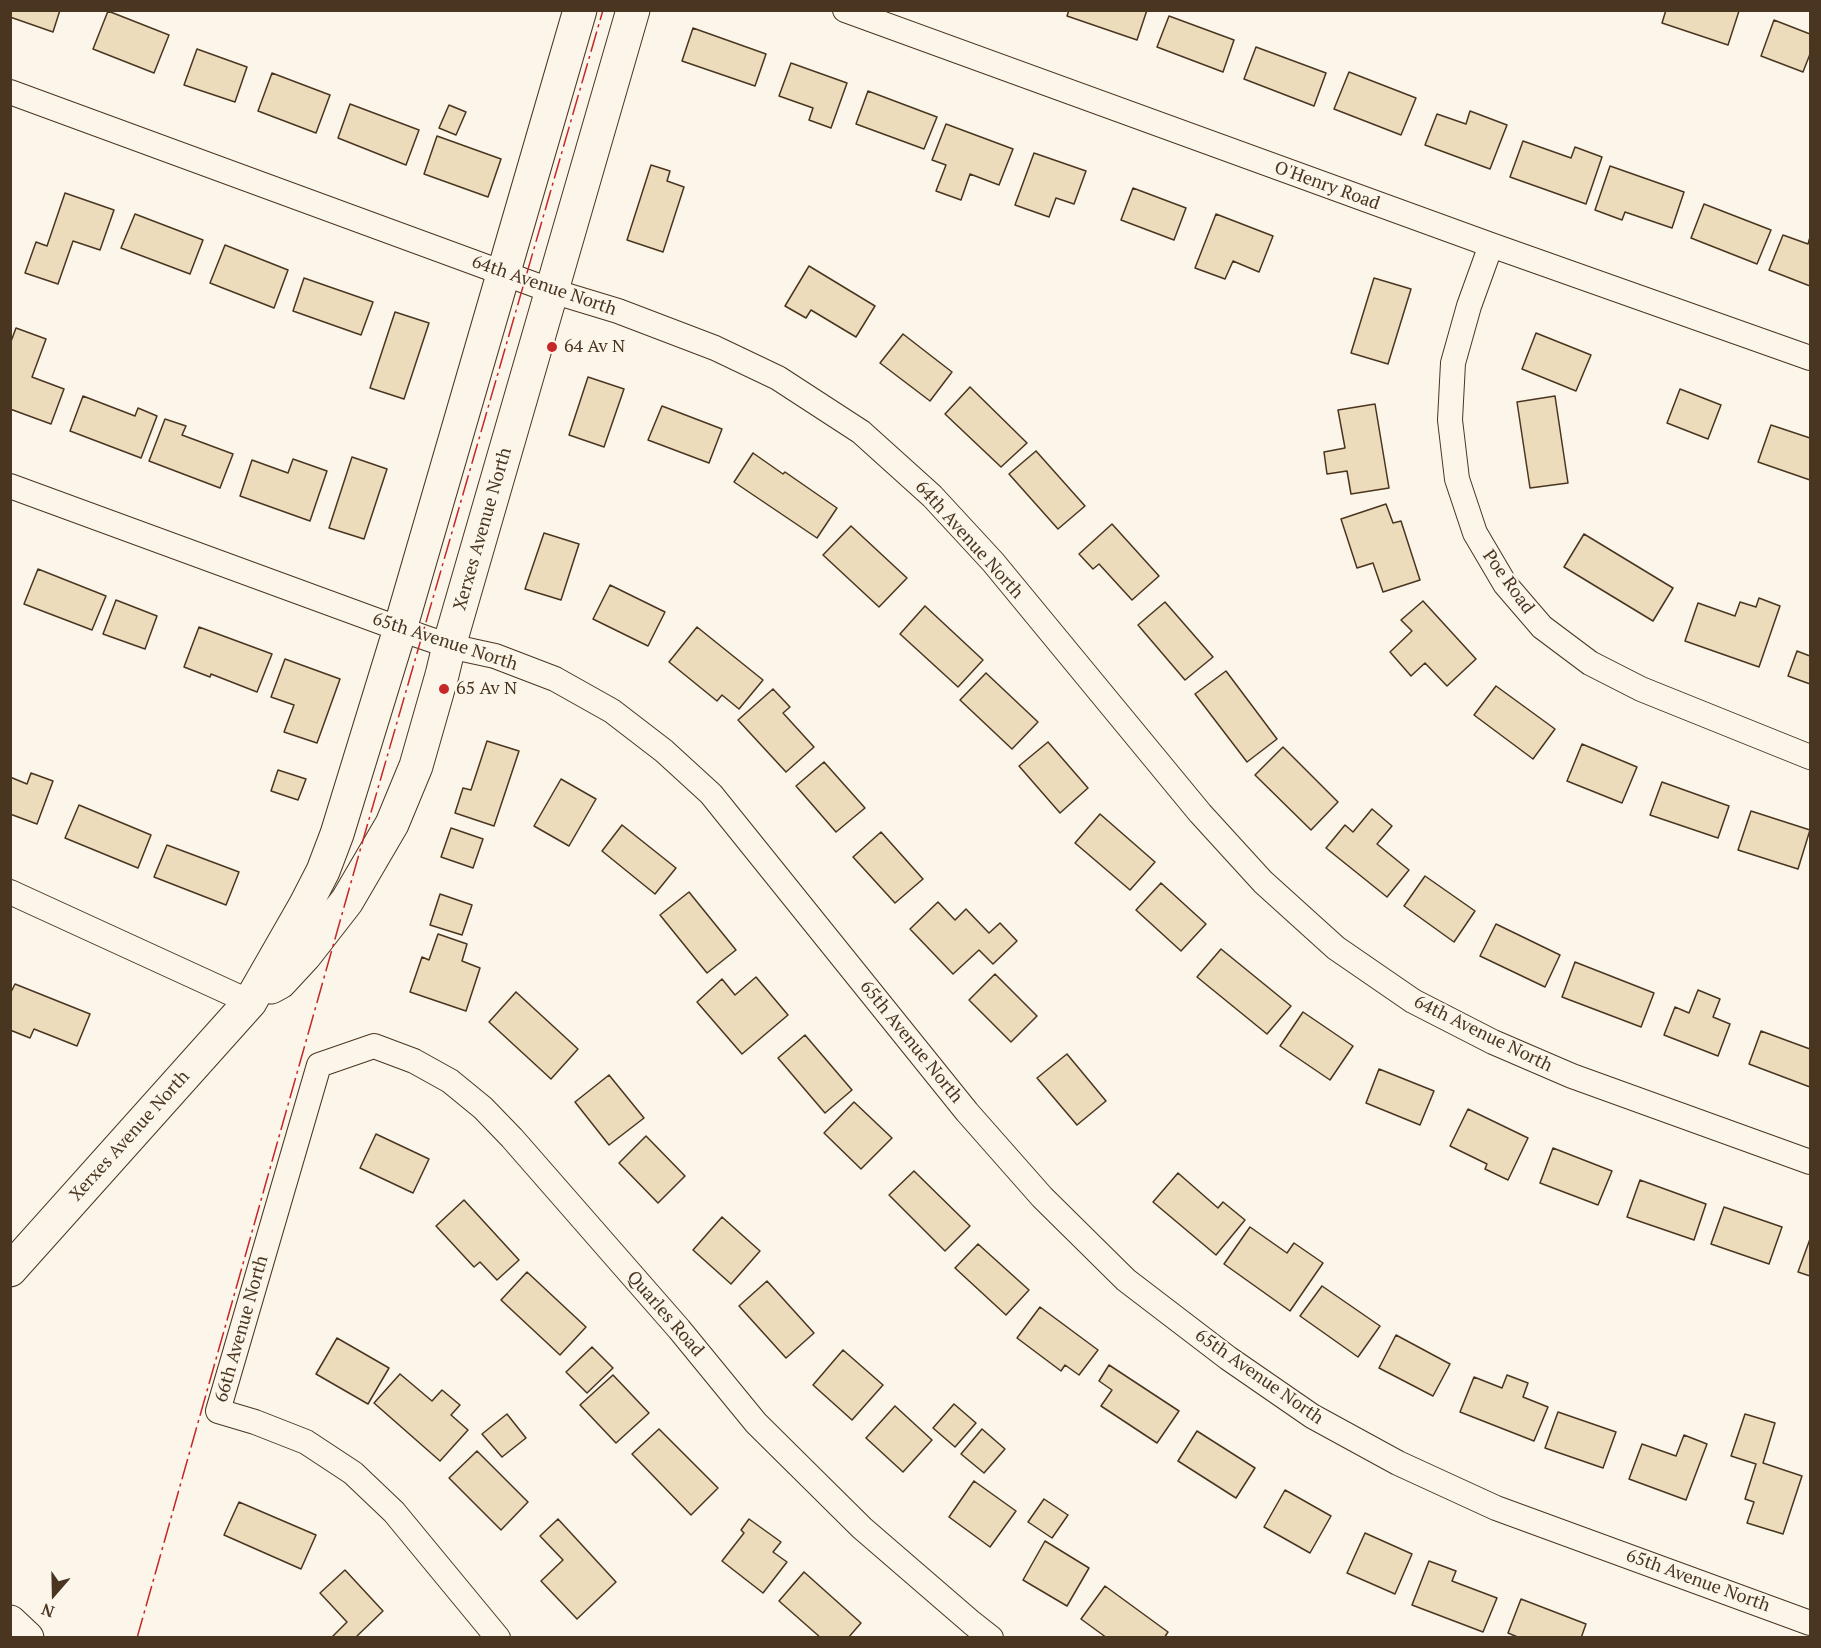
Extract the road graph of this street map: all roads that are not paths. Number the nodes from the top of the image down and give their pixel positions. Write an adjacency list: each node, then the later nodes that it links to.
1 (580, 10): 6 (main road, Xerxes Avenue North)
2 (633, 10): 7 (main road, Xerxes Avenue North)
3 (845, 10): 5 (street, O'Henry Road)
4 (10, 92): 6 (street, 64th Avenue North)
5 (1491, 245): 8 (street, O'Henry Road); 12 (street, Poe Road)
6 (504, 274): 7 (street, 64th Avenue North); 10 (main road, Xerxes Avenue North)
7 (552, 291): 11 (main road, Xerxes Avenue North); 16 (street, 64th Avenue North)
8 (1810, 358)
9 (10, 486): 10 (street, 65th Avenue North)
10 (400, 629): 11 (street, 65th Avenue North); 14 (main road, Xerxes Avenue North)
11 (449, 646): 14 (main road, Xerxes Avenue North); 19 (street, 65th Avenue North)
12 (1810, 757)
13 (10, 892): 14 (street)
14 (250, 1002): 17 (main road, Xerxes Avenue North)
15 (319, 1065): 21 (street, 66th Avenue North); 22 (street, Quarles Road)
16 (1810, 1162)
17 (10, 1270)
18 (10, 1623): 20 (main road)
19 (1810, 1623)
20 (27, 1638)
21 (498, 1638)
22 (991, 1638)

